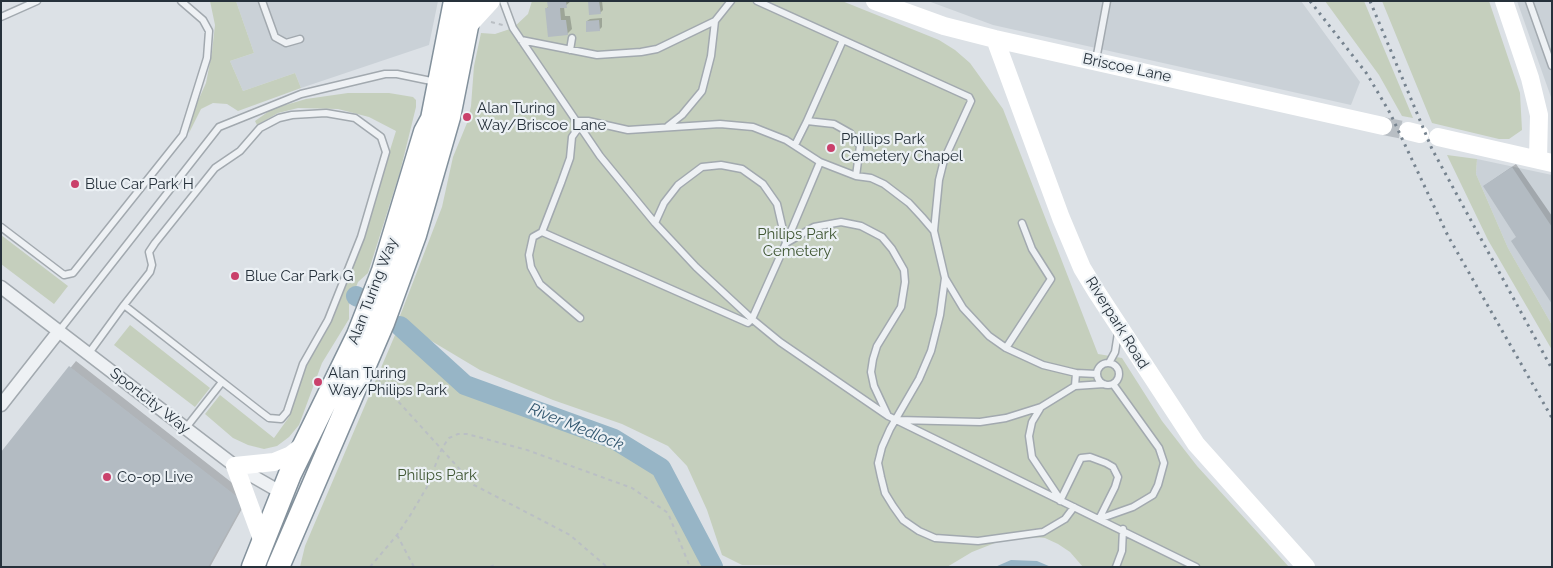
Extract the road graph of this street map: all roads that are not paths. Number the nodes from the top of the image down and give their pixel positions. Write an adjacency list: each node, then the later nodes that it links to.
1 (37, 1): 14 (lane)
2 (181, 1): 37 (lane)
3 (262, 1): 18 (lane)
4 (455, 1): 25 (highway, Alan Turing Way)
5 (472, 1): 16 (highway, Alan Turing Way)
6 (491, 1): 16 (street)
7 (503, 1): 19 (lane)
8 (731, 1): 15 (lane)
9 (757, 1): 20 (lane)
10 (1107, 1): 23 (lane)
11 (1504, 1): 33 (street)
12 (1529, 1): 24 (lane)
13 (886, 3): 21 (street, Briscoe Lane)
14 (1, 16)
15 (716, 21): 22 (lane); 29 (lane)
16 (477, 23): 66 (highway, Alan Turing Way)
17 (572, 38): 22 (lane)
18 (300, 39)
19 (521, 40): 22 (lane); 27 (lane)
20 (843, 40): 26 (lane); 38 (lane)
21 (995, 40): 23 (street, Briscoe Lane); 46 (street, Riverpark Road)
22 (570, 50)
23 (1095, 62): 28 (street, Briscoe Lane)
24 (1552, 66)
25 (440, 82): 47 (lane); 62 (highway, Alan Turing Way)
26 (807, 121): 31 (lane); 34 (lane)
27 (577, 124): 29 (lane); 35 (lane); 39 (lane)
28 (1383, 126)
29 (667, 127): 31 (lane)
30 (1438, 137): 33 (street)
31 (795, 145): 32 (lane)
32 (820, 162): 34 (lane); 40 (lane)
33 (1545, 162)
34 (856, 176): 38 (lane)
35 (655, 223): 40 (lane); 45 (lane)
36 (1022, 223): 48 (lane)
37 (1, 227)
38 (934, 230): 41 (lane)
39 (542, 232): 44 (lane); 45 (lane)
40 (786, 244): 45 (lane); 59 (lane)
41 (945, 278): 48 (lane); 60 (lane)
42 (1, 287): 47 (street, Sportcity Way)
43 (124, 305): 49 (lane); 53 (lane); 53 (lane)
44 (580, 318)
45 (752, 319): 59 (lane)
46 (1119, 327): 50 (lane); 75 (street, Riverpark Road)
47 (59, 331): 49 (street, Sportcity Way); 57 (street)
48 (1006, 348): 51 (lane)
49 (89, 353): 61 (street, Sportcity Way)
50 (1109, 363): 52 (lane); 55 (lane)
51 (1076, 373): 52 (lane); 56 (lane)
52 (1097, 374): 54 (lane)
53 (222, 382): 61 (lane)
54 (1104, 384): 55 (lane); 56 (lane)
55 (1113, 384): 68 (lane)
56 (1075, 386): 58 (lane)
57 (1, 405)
58 (1041, 407): 60 (lane); 65 (lane)
59 (888, 416): 60 (lane)
60 (895, 420): 65 (lane); 67 (lane)
61 (185, 429): 63 (street, Sportcity Way)
62 (304, 444): 63 (street); 64 (highway, Alan Turing Way)
63 (235, 466): 64 (street, Sportcity Way); 70 (street)
64 (282, 493): 66 (highway, Sportcity Way); 70 (highway, Alan Turing Way)
65 (1060, 500): 67 (lane); 68 (lane)
66 (305, 505): 72 (highway, Alan Turing Way)
67 (1074, 507): 68 (lane)
68 (1099, 519): 69 (lane)
69 (1123, 530): 73 (lane); 74 (lane)
70 (262, 542): 71 (highway, Alan Turing Way)
71 (253, 567)
72 (278, 567)
73 (1116, 567)
74 (1196, 567)
75 (1306, 567)

